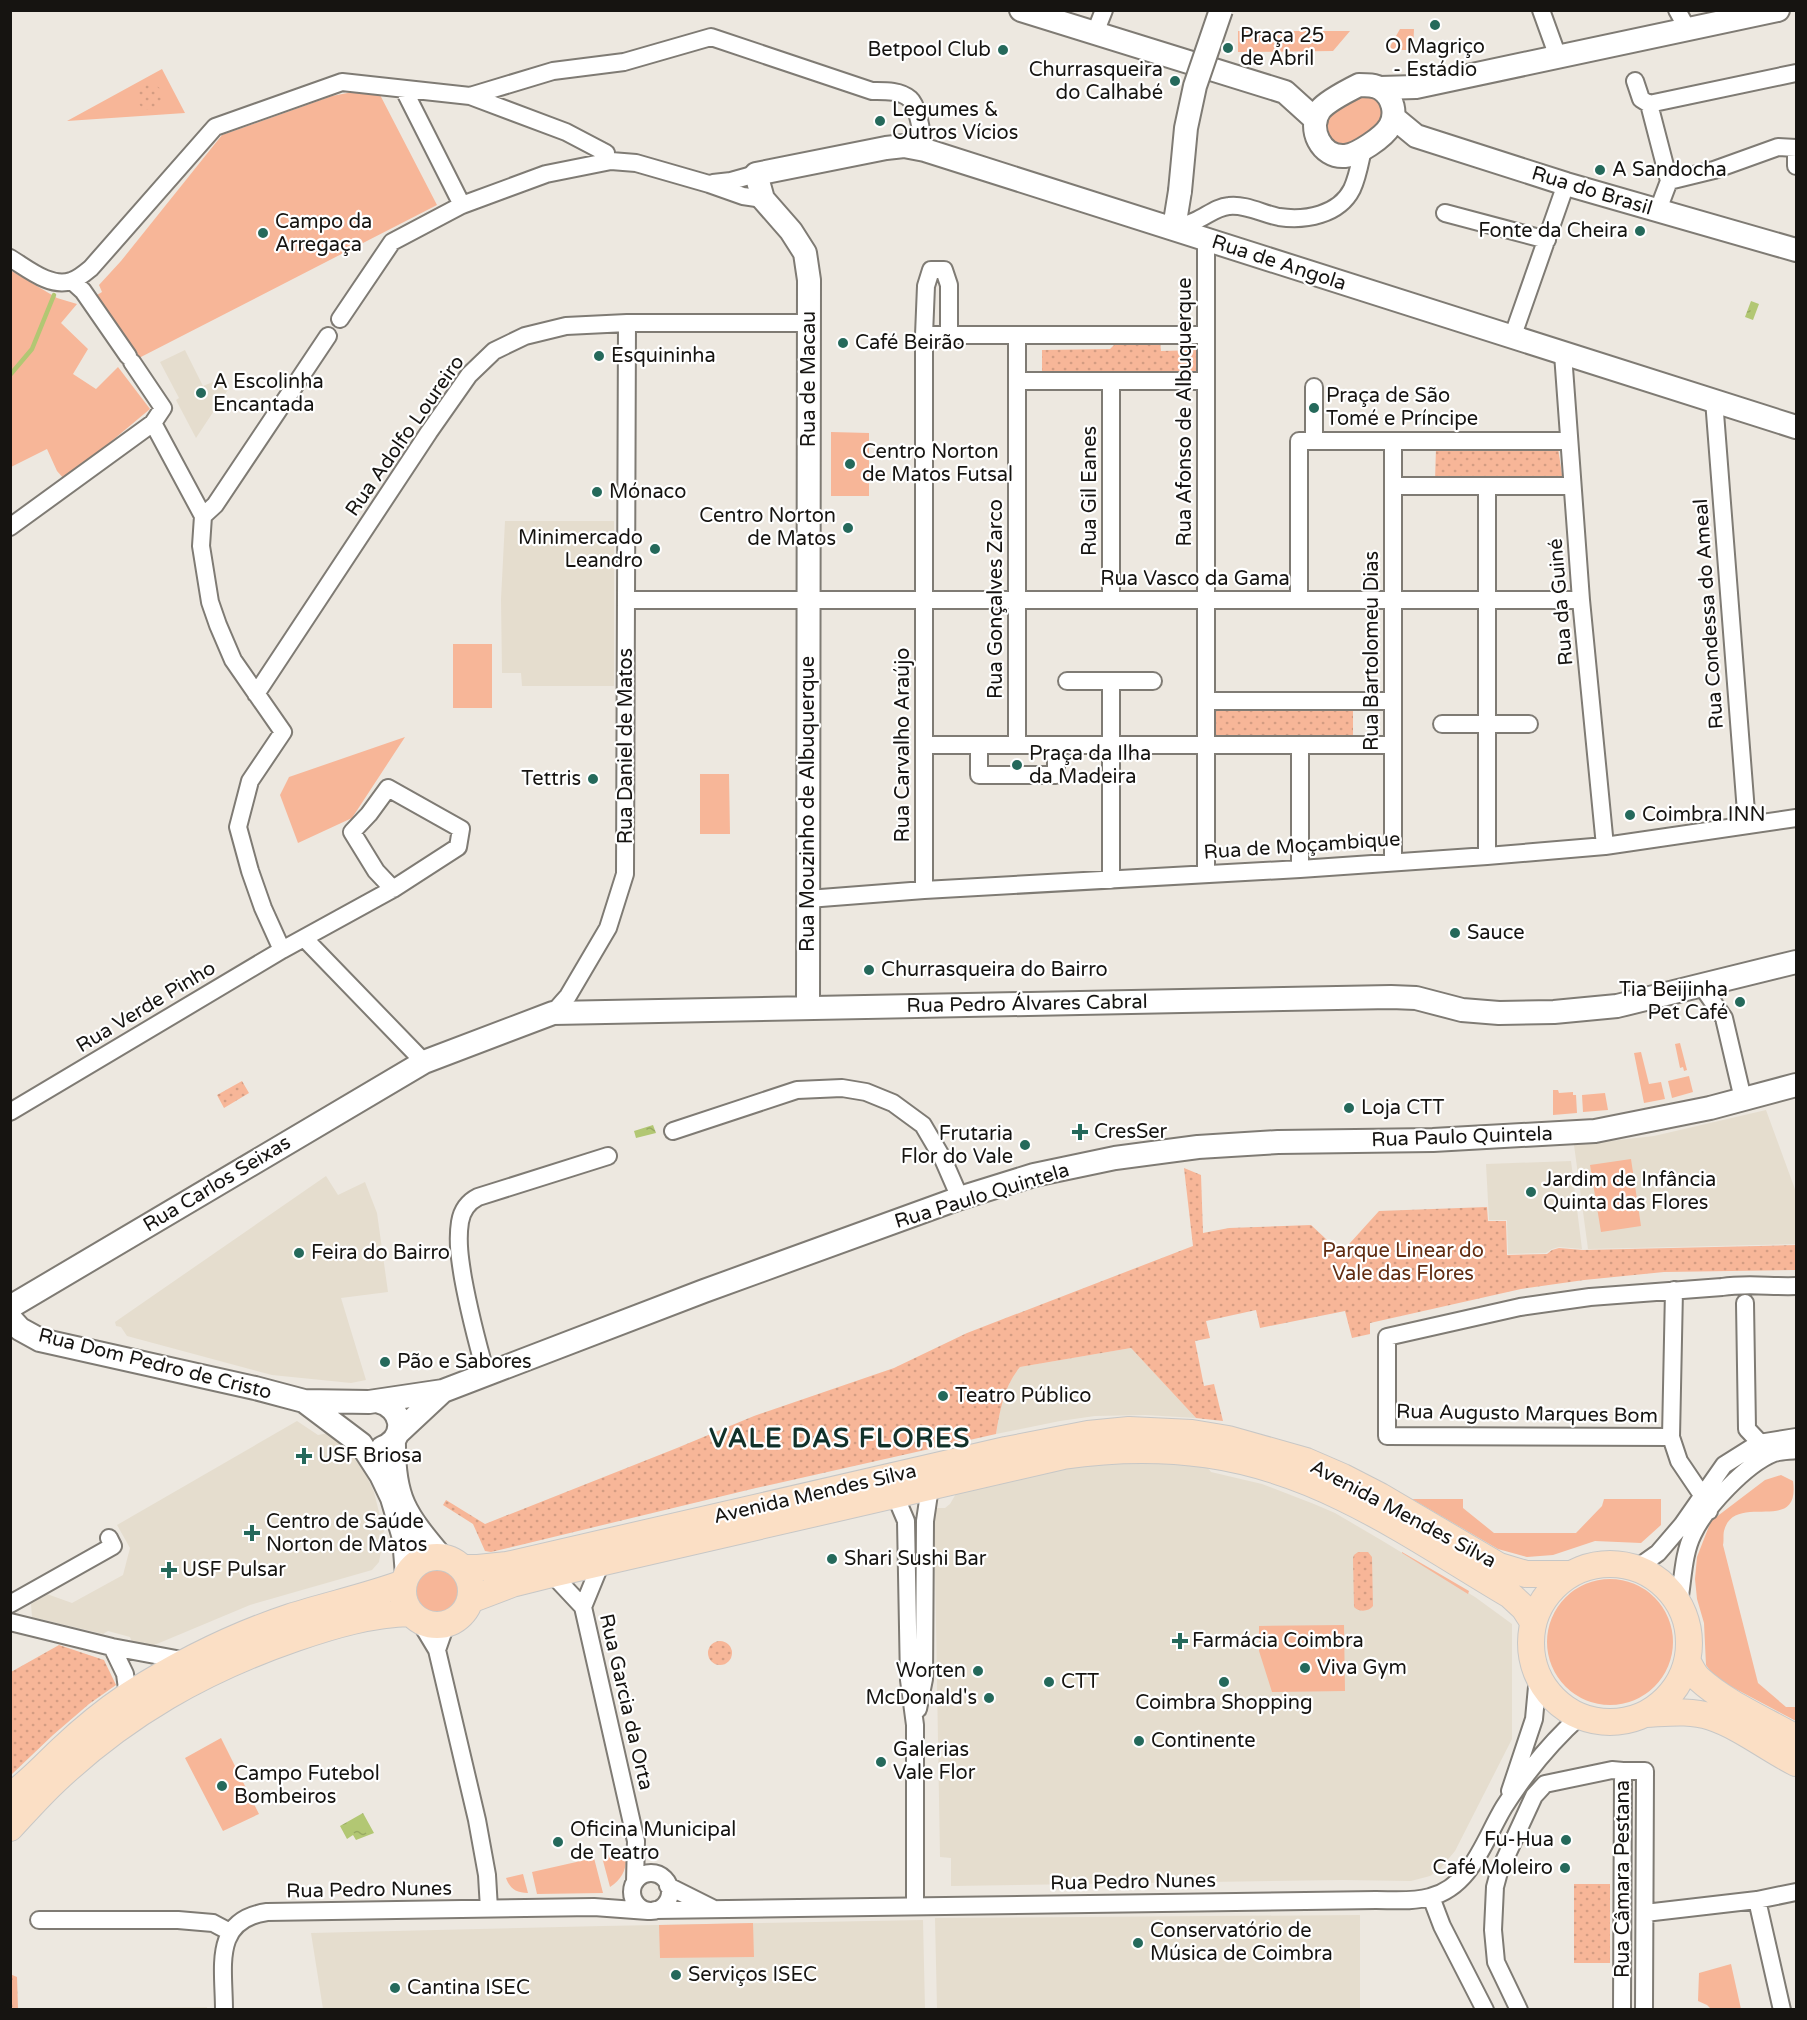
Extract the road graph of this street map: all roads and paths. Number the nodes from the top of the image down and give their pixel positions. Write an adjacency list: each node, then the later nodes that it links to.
1 (1021, 10): 8 (street)
2 (1104, 10): 8 (street)
3 (1221, 10): 35 (street, bridge)
4 (1541, 10): 9 (street)
5 (1778, 10): 6 (street)
6 (1751, 13): 7 (street)
7 (1682, 20): 9 (street)
8 (1095, 33): 15 (street)
9 (1558, 57): 12 (street)
10 (1797, 73): 18 (street)
11 (1635, 81): 18 (street)
12 (1416, 87): 13 (street); 19 (street)
13 (1380, 88): 17 (street); 19 (street, Rua do Brasil)
14 (404, 90): 16 (street); 32 (street); 40 (street)
15 (1285, 92): 17 (street); 20 (street)
16 (470, 96): 23 (street); 25 (street)
17 (1337, 98): 20 (street)
18 (1649, 104): 28 (street)
19 (1393, 113): 22 (street); 30 (street, Rua do Brasil)
20 (1316, 120): 22 (street)
21 (1797, 148): 28 (street)
22 (1363, 149): 35 (street)
23 (925, 150): 27 (street, Rua de Angola); 35 (street, Rua de Angola)
24 (1797, 156): 26 (street)
25 (600, 158): 29 (street); 32 (street)
26 (1797, 166)
27 (756, 174): 29 (street); 31 (street, Rua de Macau)
28 (1669, 181): 33 (street)
29 (709, 184): 31 (street)
30 (1566, 184): 33 (street, Rua do Brasil); 37 (street)
31 (763, 199): 43 (street, Rua de Macau)
32 (462, 205): 41 (street)
33 (1658, 210): 38 (street, Rua do Brasil)
34 (1446, 213): 37 (street)
35 (1174, 228): 36 (street, Rua de Angola)
36 (1206, 239): 47 (street, Rua Afonso de Albuquerque); 49 (street, Rua de Angola)
37 (1547, 240): 49 (street)
38 (1797, 250)
39 (10, 258): 40 (street)
40 (72, 281): 56 (street)
41 (340, 319)
42 (627, 323): 43 (street, Rua Adolfo Loureiro); 66 (street, Rua Daniel de Matos); 79 (street, Rua Adolfo Loureiro)
43 (809, 323): 67 (street, Rua de Macau)
44 (924, 335): 45 (street); 45 (street, Rua Carvalho Araújo); 68 (street, Rua Carvalho Araújo)
45 (949, 335): 46 (street)
46 (1017, 335): 47 (street); 51 (street, Rua Gonçalves Zarco)
47 (1206, 335): 53 (street, Rua Afonso de Albuquerque)
48 (328, 336): 64 (street)
49 (1512, 338): 50 (street, Rua de Angola)
50 (1563, 354): 55 (street, Rua de Angola); 60 (street, Rua da Guiné)
51 (1017, 381): 52 (street); 69 (street, Rua Gonçalves Zarco)
52 (1111, 381): 53 (street); 70 (street, Rua Gil Eanes)
53 (1206, 381): 71 (street, Rua Afonso de Albuquerque)
54 (1314, 387): 58 (street)
55 (1714, 400): 57 (street, Rua de Angola); 94 (street, Rua Condessa do Ameal)
56 (153, 423): 64 (street); 65 (street)
57 (1797, 427)
58 (1306, 441): 59 (street); 72 (street)
59 (1393, 441): 60 (street); 61 (street, Rua Bartolomeu Dias)
60 (1569, 441): 63 (street, Rua da Guiné)
61 (1393, 486): 62 (street); 73 (street, Rua Bartolomeu Dias)
62 (1487, 486): 63 (street); 74 (street)
63 (1572, 486): 75 (street, Rua da Guiné)
64 (203, 516): 79 (street)
65 (10, 527)
66 (627, 600): 67 (street, Rua Vasco da Gama); 109 (street, Rua Daniel de Matos)
67 (809, 600): 68 (street, Rua Vasco da Gama); 103 (street, Rua Mouzinho de Albuquerque)
68 (924, 600): 69 (street, Rua Vasco da Gama); 85 (street, Rua Carvalho Araújo)
69 (1017, 600): 70 (street, Rua Vasco da Gama); 87 (street, Rua Gonçalves Zarco)
70 (1111, 600): 71 (street, Rua Vasco da Gama)
71 (1206, 600): 72 (street, Rua Vasco da Gama); 80 (street, Rua Afonso de Albuquerque)
72 (1299, 600): 73 (street, Rua Vasco da Gama)
73 (1393, 600): 74 (street, Rua Vasco da Gama); 81 (street, Rua Bartolomeu Dias)
74 (1487, 600): 75 (street, Rua Vasco da Gama); 83 (street)
75 (1581, 600): 95 (street, Rua da Guiné)
76 (1067, 681): 77 (street)
77 (1111, 681): 78 (street); 89 (street)
78 (1153, 681)
79 (256, 694): 105 (street)
80 (1206, 701): 81 (street); 90 (street, Rua Afonso de Albuquerque)
81 (1393, 701): 92 (street, Rua Bartolomeu Dias)
82 (1442, 724): 83 (street)
83 (1487, 724): 84 (street); 96 (street)
84 (1529, 724)
85 (924, 745): 86 (street); 102 (street, Rua Carvalho Araújo)
86 (979, 746): 87 (street); 88 (street)
87 (1017, 746): 88 (street)
88 (1056, 746): 89 (street)
89 (1111, 746): 90 (street); 100 (street)
90 (1206, 746): 91 (street); 99 (street, Rua Afonso de Albuquerque)
91 (1300, 746): 92 (street); 98 (street)
92 (1393, 746): 97 (street, Rua Bartolomeu Dias)
93 (1797, 818): 94 (street, Rua de Moçambique)
94 (1747, 825): 95 (street, Rua de Moçambique)
95 (1605, 846): 96 (street, Rua de Moçambique)
96 (1487, 856): 97 (street, Rua de Moçambique)
97 (1393, 861): 98 (street, Rua de Moçambique)
98 (1300, 869): 99 (street, Rua de Moçambique)
99 (1206, 874): 100 (street, Rua de Moçambique)
100 (1111, 880): 102 (street, Rua de Moçambique)
101 (393, 889): 101 (street, Rua Verde Pinho); 104 (street, Rua Verde Pinho)
102 (924, 890): 103 (street, Rua de Moçambique)
103 (808, 899): 108 (street, Rua Mouzinho de Albuquerque)
104 (304, 938): 105 (street, Rua Verde Pinho); 110 (street)
105 (282, 950): 113 (street, Rua Verde Pinho)
106 (1797, 962): 107 (street, Rua Pedro Álvares Cabral)
107 (1701, 985): 108 (street, Rua Pedro Álvares Cabral); 112 (street)
108 (808, 1007): 109 (street, Rua Pedro Álvares Cabral)
109 (553, 1013): 110 (street)
110 (424, 1062): 122 (street, Rua Carlos Seixas)
111 (1797, 1085): 112 (street, Rua Paulo Quintela)
112 (1743, 1099): 116 (street, Rua Paulo Quintela)
113 (10, 1112)
114 (673, 1131): 116 (street)
115 (608, 1156): 124 (street)
116 (960, 1198): 124 (street, Rua Paulo Quintela)
117 (1797, 1286): 119 (street, Rua Augusto Marques Bom)
118 (1722, 1287): 119 (street, Rua Augusto Marques Bom); 120 (street, Rua Augusto Marques Bom); 121 (street)
119 (1767, 1287): 121 (street)
120 (1674, 1290): 129 (street); 129 (street, Rua Augusto Marques Bom)
121 (1745, 1303): 132 (street)
122 (10, 1307)
123 (10, 1318): 126 (street, Rua Dom Pedro de Cristo)
124 (486, 1374): 125 (street, Rua Paulo Quintela)
125 (443, 1391): 127 (street, Rua Paulo Quintela); 128 (street, Rua Paulo Quintela)
126 (304, 1401): 127 (street, Rua Dom Pedro de Cristo); 131 (street, Rua Dom Pedro de Cristo)
127 (373, 1402): 128 (street); 131 (street, Rua Dom Pedro de Cristo)
128 (396, 1436): 131 (street); 139 (street)
129 (1671, 1437): 136 (street)
130 (1797, 1437): 132 (street)
131 (359, 1443): 144 (street, Rua Dom Pedro de Cristo)
132 (1765, 1448): 133 (street); 136 (street); 137 (street)
133 (1797, 1450)
134 (930, 1487): 135 (main road, Avenida Mendes Silva); 151 (main road, Avenida Mendes Silva); 161 (street)
135 (895, 1495): 140 (main road, Avenida Mendes Silva); 161 (street)
136 (1702, 1495): 137 (street); 141 (street)
137 (1709, 1511): 146 (street)
138 (109, 1538): 147 (street)
139 (452, 1563): 143 (main road, Avenida Mendes Silva); 144 (main road, Avenida Mendes Silva); 145 (main road)
140 (601, 1563): 142 (main road, Avenida Mendes Silva); 148 (street, Rua Garcia da Orta)
141 (1638, 1568): 143 (main road); 146 (main road)
142 (552, 1574): 145 (main road, Avenida Mendes Silva); 148 (street, Rua Garcia da Orta)
143 (1570, 1574): 151 (main road)
144 (405, 1579): 149 (main road); 155 (main road, Avenida Mendes Silva)
145 (470, 1600): 152 (main road, Avenida Mendes Silva)
146 (1679, 1602): 156 (main road)
147 (10, 1604)
148 (583, 1607): 168 (street, Rua Garcia da Orta)
149 (415, 1616): 152 (main road); 154 (street); 167 (main road)
150 (10, 1622): 153 (street)
151 (1533, 1622): 157 (main road)
152 (446, 1623): 154 (street)
153 (112, 1647): 155 (street); 158 (street)
154 (437, 1650): 176 (street)
155 (187, 1661): 158 (main road, Avenida Mendes Silva)
156 (1688, 1662): 159 (main road); 162 (main road)
157 (1538, 1676): 160 (main road); 166 (street, Rua Pedro Nunes)
158 (128, 1696): 165 (main road, Avenida Mendes Silva)
159 (1646, 1714): 160 (main road); 163 (main road)
160 (1580, 1716): 166 (street, Rua Pedro Nunes)
161 (915, 1725): 174 (street)
162 (1797, 1738)
163 (1797, 1763)
164 (1623, 1771): 179 (street, Rua Câmara Pestana); 184 (street, Rua Câmara Pestana); 185 (street, Rua Câmara Pestana)
165 (10, 1796)
166 (1504, 1808): 172 (street, Rua Pedro Nunes)
167 (10, 1828)
168 (636, 1841): 169 (street, Rua Garcia da Orta); 170 (street, Rua Garcia da Orta)
169 (665, 1882): 170 (street, Rua Pedro Nunes); 177 (street, Rua Pedro Nunes); 178 (street)
170 (634, 1887): 175 (street, Rua Pedro Nunes); 178 (street)
171 (1797, 1892): 173 (street)
172 (1431, 1897): 174 (street, Rua Pedro Nunes); 183 (street)
173 (1757, 1900): 179 (street); 187 (street)
174 (915, 1906): 177 (street, Rua Pedro Nunes)
175 (594, 1908): 176 (street, Rua Pedro Nunes); 178 (street, Rua Pedro Nunes)
176 (489, 1909): 181 (street, Rua Pedro Nunes)
177 (716, 1909): 178 (street, Rua Pedro Nunes)
178 (652, 1911)
179 (1645, 1913): 186 (street, Rua Câmara Pestana)
180 (39, 1920): 181 (street)
181 (230, 1932): 182 (street)
182 (224, 2010)
183 (1485, 2010)
184 (1519, 2010)
185 (1622, 2010)
186 (1644, 2010)
187 (1782, 2010)

